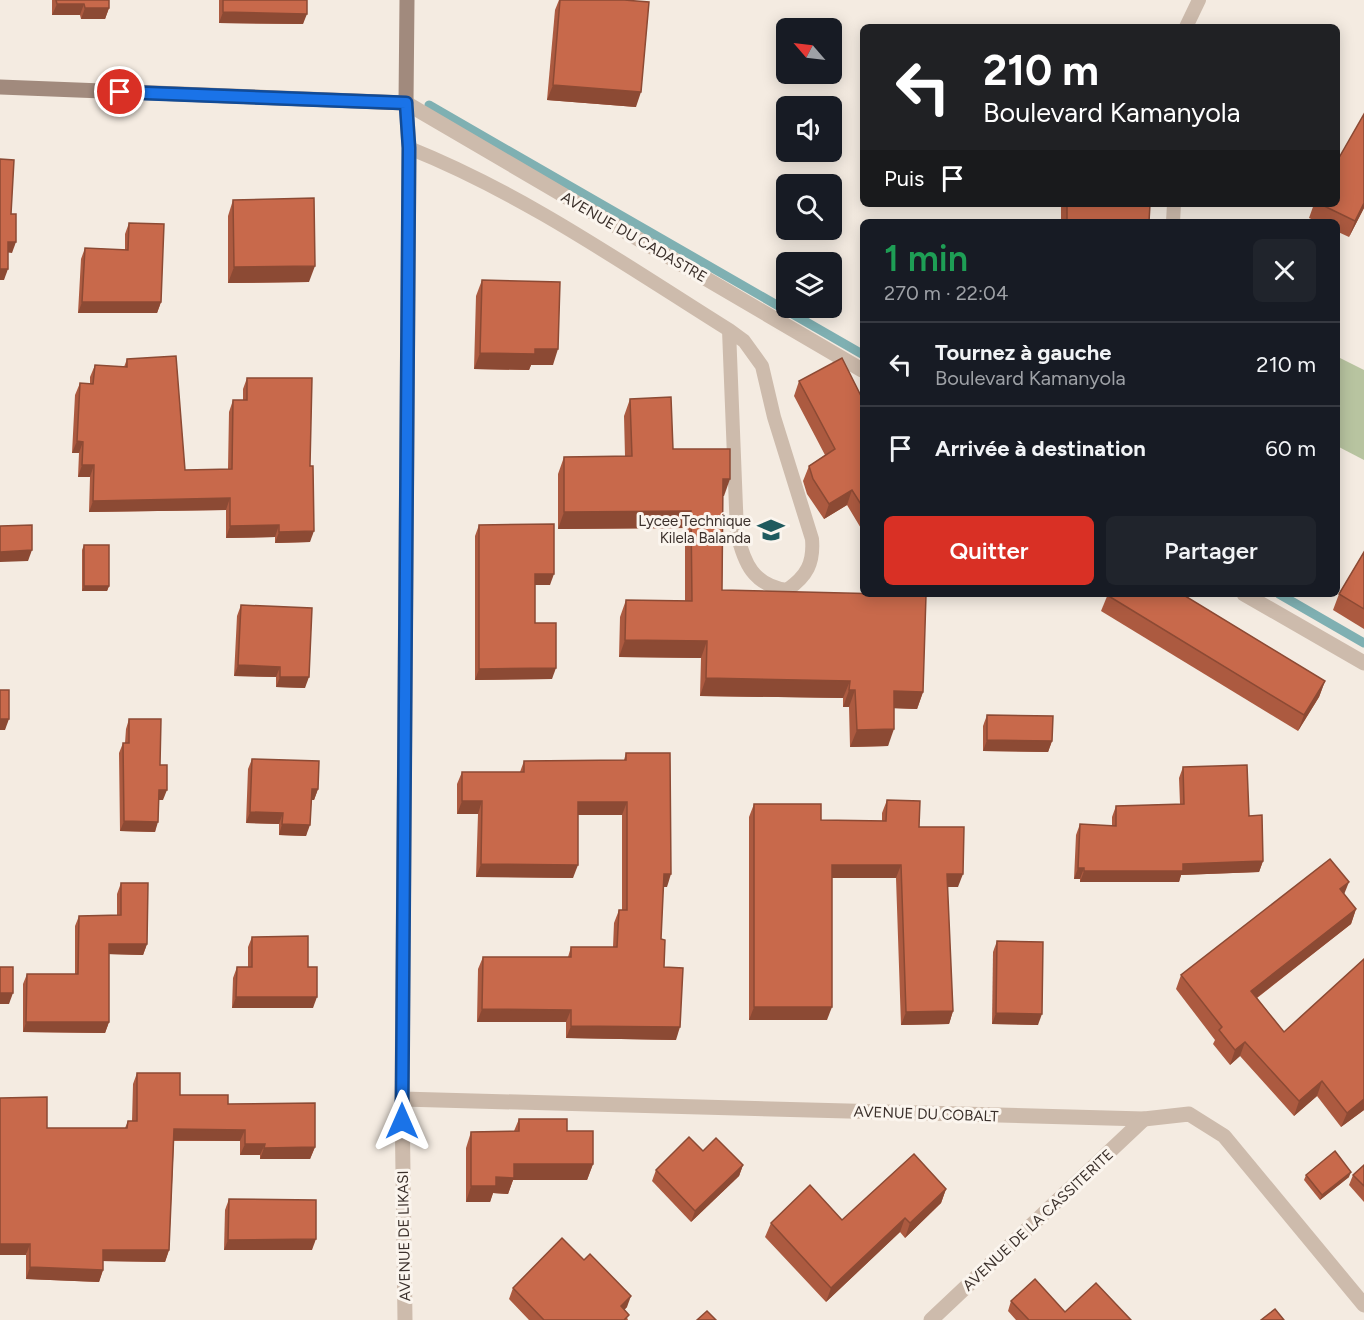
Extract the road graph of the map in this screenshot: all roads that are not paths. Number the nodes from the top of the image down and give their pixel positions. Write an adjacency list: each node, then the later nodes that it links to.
1 (407, 0): 5 (main road, AVENUE DE LIKASI)
2 (1199, 0): 3 (lane)
3 (1187, 24)
4 (0, 87): 5 (main road)
5 (406, 103): 6 (street, AVENUE DE LIKASI); 8 (street, AVENUE DU CADASTRE)
6 (409, 148): 7 (lane); 11 (street, AVENUE DE LIKASI)
7 (729, 330): 7 (lane)
8 (860, 369)
9 (1249, 597): 10 (street)
10 (1364, 663)
11 (402, 1099): 12 (street, AVENUE DU COBALT); 14 (street, AVENUE DE LIKASI)
12 (1144, 1119): 13 (street, AVENUE DU COBALT); 15 (street, AVENUE DE LA CASSITERITE)
13 (1364, 1305)
14 (405, 1320)
15 (932, 1320)

